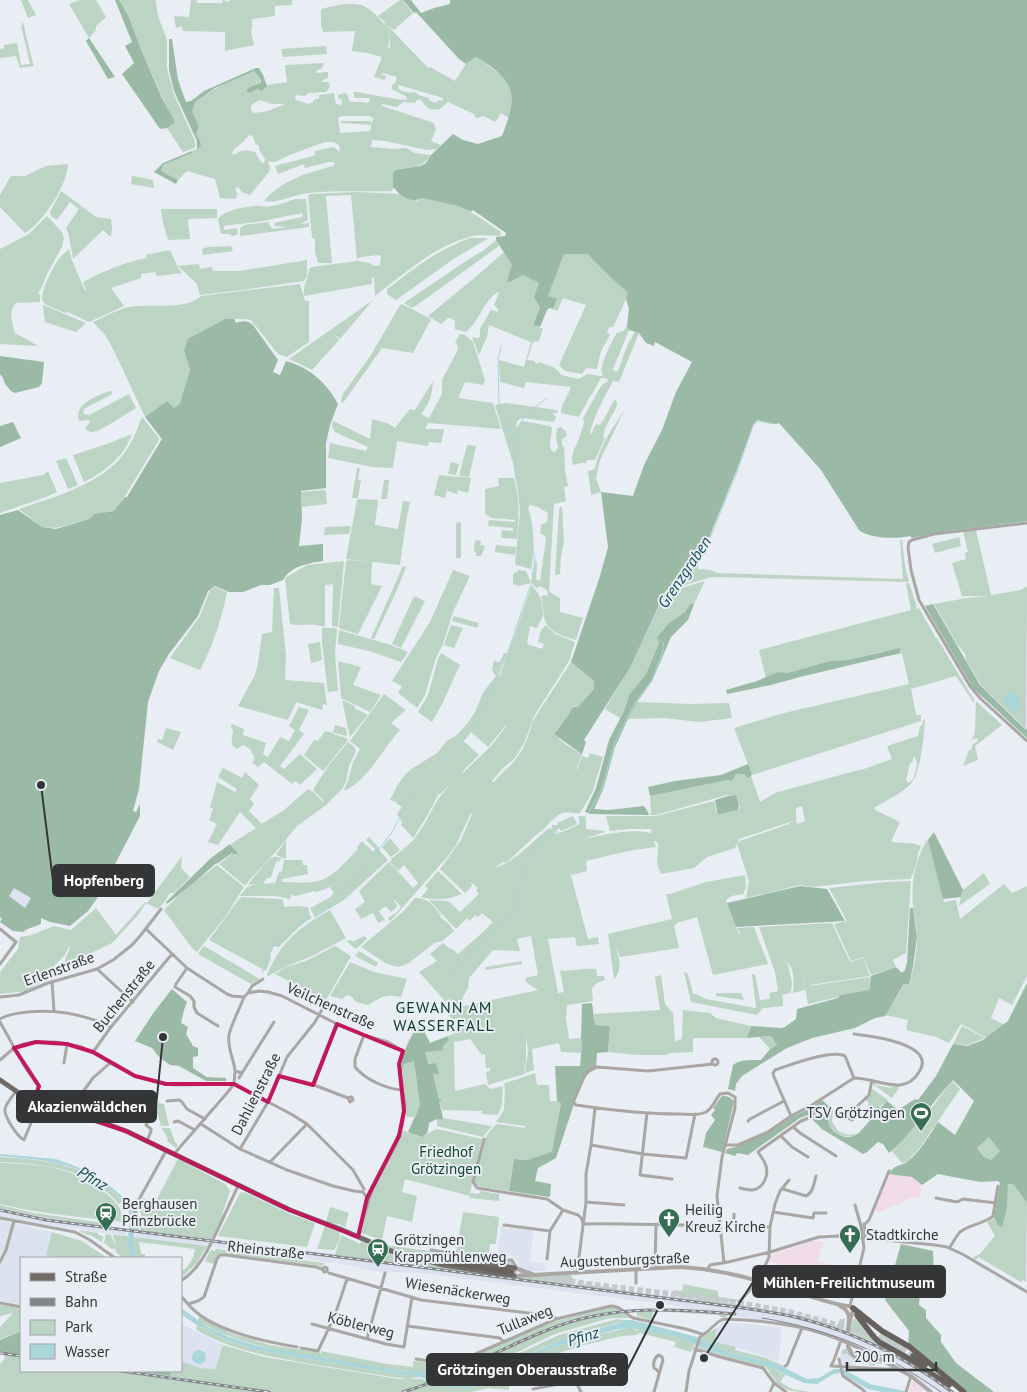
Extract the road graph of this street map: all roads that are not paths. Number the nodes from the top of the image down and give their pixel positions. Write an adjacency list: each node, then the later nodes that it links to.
1 (1027, 523): 2 (street)
2 (1027, 741)
3 (161, 909): 4 (street, Erlenstraße)
4 (146, 928): 6 (street); 9 (street, Erlenstraße)
5 (0, 929): 7 (street)
6 (172, 954): 8 (street); 18 (street, Buchenstraße)
7 (0, 964)
8 (187, 968): 16 (street); 24 (street)
9 (97, 969): 11 (street, Erlenstraße); 18 (street)
10 (263, 979): 12 (street)
11 (52, 982): 15 (street, Erlenstraße); 19 (street)
12 (259, 982): 13 (street); 14 (street)
13 (258, 991): 14 (street, Veilchenstraße); 20 (street, Veilchenstraße)
14 (248, 993): 16 (street)
15 (0, 997)
16 (244, 997): 35 (street)
17 (327, 1001): 20 (street, Dahlienstraße)
18 (134, 1002): 25 (street, Buchenstraße)
19 (54, 1011): 21 (street); 25 (street)
20 (319, 1015): 23 (street, Veilchenstraße); 37 (street, Dahlienstraße)
21 (0, 1021): 29 (street)
22 (274, 1022): 36 (street)
23 (337, 1024): 27 (street, Veilchenstraße); 43 (street)
24 (218, 1026)
25 (111, 1027): 30 (street, Buchenstraße)
26 (854, 1034): 41 (street)
27 (364, 1035): 44 (street, Veilchenstraße); 44 (street)
28 (68, 1044): 29 (street); 30 (street); 32 (street)
29 (14, 1048): 31 (street); 47 (street)
30 (93, 1052): 33 (street)
31 (1, 1058)
32 (64, 1063)
33 (110, 1063): 42 (street); 53 (street)
34 (713, 1064): 52 (street)
35 (235, 1071): 36 (street); 42 (street)
36 (242, 1073): 38 (street)
37 (279, 1076): 43 (street); 50 (street, Dahlienstraße)
38 (239, 1078)
39 (854, 1078): 41 (street); 49 (street); 51 (street)
40 (0, 1080): 45 (main road)
41 (872, 1080): 54 (street)
42 (234, 1084): 50 (street); 59 (street)
43 (314, 1085): 46 (street)
44 (403, 1090): 87 (street)
45 (16, 1091): 47 (main road); 47 (street)
46 (348, 1098)
47 (35, 1101): 53 (main road)
48 (167, 1101): 59 (street)
49 (784, 1101): 58 (street); 60 (street)
50 (268, 1102): 63 (street); 71 (street, Dahlienstraße)
51 (812, 1105): 58 (street); 64 (street)
52 (595, 1108): 55 (street); 70 (street)
53 (67, 1110): 68 (main road)
54 (853, 1111)
55 (647, 1113): 56 (street); 74 (street)
56 (695, 1114): 69 (street); 74 (street)
57 (150, 1116): 68 (street)
58 (791, 1116): 69 (street)
59 (205, 1119): 62 (street)
60 (748, 1121)
61 (174, 1122): 65 (street)
62 (201, 1124): 65 (street); 71 (street)
63 (307, 1124): 77 (street); 86 (street)
64 (794, 1127): 66 (street); 75 (street)
65 (195, 1130): 73 (street)
66 (781, 1136): 76 (street); 84 (street)
67 (484, 1139): 95 (street)
68 (146, 1141): 72 (main road)
69 (726, 1145): 104 (street)
70 (592, 1146): 74 (street); 90 (street)
71 (240, 1149): 77 (street)
72 (166, 1151): 73 (main road); 92 (street)
73 (174, 1154): 82 (main road)
74 (643, 1154): 80 (street)
75 (836, 1156)
76 (808, 1157)
77 (270, 1162): 86 (street)
78 (888, 1171): 105 (street)
79 (816, 1176): 85 (street)
80 (672, 1179)
81 (789, 1180): 85 (street)
82 (238, 1185): 108 (main road); 128 (street, bridge)
83 (998, 1186): 91 (street)
84 (740, 1188)
85 (783, 1189): 96 (street)
86 (364, 1190): 87 (street); 89 (street)
87 (372, 1190): 89 (street)
88 (936, 1198): 91 (street)
89 (369, 1200): 108 (street)
90 (586, 1202): 94 (street); 101 (street)
91 (996, 1203): 110 (street)
92 (136, 1205)
93 (854, 1205): 105 (street)
94 (624, 1206)
95 (563, 1210): 101 (street); 107 (street)
96 (773, 1212): 97 (street); 106 (street)
97 (826, 1212)
98 (734, 1214): 106 (street)
99 (0, 1218): 100 (street)
100 (14, 1221): 113 (street); 116 (street)
101 (584, 1224): 102 (street); 125 (street)
102 (656, 1224): 104 (street); 119 (street)
103 (504, 1225): 107 (street)
104 (720, 1225): 117 (street)
105 (863, 1225): 109 (street); 139 (street)
106 (770, 1227): 112 (street)
107 (550, 1231): 115 (street)
108 (358, 1237): 114 (main road)
109 (864, 1238): 110 (street); 112 (street)
110 (950, 1248): 132 (street)
111 (431, 1250): 122 (street, Augustenburgstraße)
112 (770, 1252): 117 (street); 129 (street)
113 (114, 1257)
114 (424, 1259): 122 (highway)
115 (547, 1260)
116 (0, 1262)
117 (724, 1263): 121 (street)
118 (322, 1268): 137 (street, Rheinstraße)
119 (655, 1269): 120 (street, Augustenburgstraße); 121 (street, Augustenburgstraße)
120 (636, 1270): 125 (street, Augustenburgstraße); 130 (street)
121 (707, 1271): 129 (street, Augustenburgstraße)
122 (514, 1272): 126 (street, Augustenburgstraße); 126 (street, Augustenburgstraße)
123 (329, 1273): 127 (street, Wiesenäckerweg)
124 (385, 1273): 131 (street)
125 (577, 1273): 126 (street, Augustenburgstraße)
126 (534, 1274)
127 (348, 1279): 131 (street, Wiesenäckerweg); 147 (street)
128 (182, 1280)
129 (758, 1281): 135 (street); 139 (street, Augustenburgstraße)
130 (636, 1283)
131 (381, 1288): 134 (street, Wiesenäckerweg); 151 (street)
132 (1027, 1292)
133 (182, 1297): 137 (street)
134 (412, 1297): 141 (street, Wiesenäckerweg); 144 (street)
135 (739, 1302)
136 (0, 1303): 138 (street)
137 (188, 1304): 147 (street)
138 (20, 1307)
139 (850, 1309): 140 (highway); 142 (street); 146 (highway)
140 (860, 1318): 142 (street); 149 (highway)
141 (556, 1319): 150 (street, Tullaweg); 152 (street, Tullaweg)
142 (849, 1322): 148 (street)
143 (312, 1324): 147 (street, Köblerweg)
144 (407, 1326): 151 (street, Köblerweg); 152 (street)
145 (802, 1328): 150 (street); 156 (street); 162 (street)
146 (878, 1328): 149 (highway); 149 (highway); 170 (highway)
147 (329, 1329): 151 (street, Köblerweg)
148 (848, 1332)
149 (871, 1334): 170 (highway)
150 (701, 1336): 155 (street)
151 (367, 1339)
152 (503, 1341): 160 (street, Tullaweg)
153 (840, 1343): 158 (street)
154 (848, 1346): 156 (street)
155 (696, 1348): 169 (street); 175 (street)
156 (871, 1354): 164 (street)
157 (416, 1359): 160 (street)
158 (838, 1360): 163 (street); 163 (street)
159 (554, 1363): 167 (street)
160 (451, 1364): 165 (street, Tullaweg)
161 (616, 1364): 167 (street)
162 (785, 1366)
163 (841, 1367): 164 (street); 178 (street)
164 (895, 1367): 168 (street)
165 (441, 1369)
166 (659, 1373): 166 (street); 174 (street)
167 (568, 1376): 171 (street); 173 (street)
168 (911, 1376): 172 (street); 179 (street)
169 (774, 1383): 176 (street); 177 (street)
170 (950, 1384): 170 (highway); 180 (highway); 181 (highway)
171 (533, 1389)
172 (906, 1391)
173 (581, 1392)
174 (654, 1392)
175 (686, 1392)
176 (770, 1392)
177 (786, 1392)
178 (865, 1392)
179 (932, 1392)
180 (959, 1392)
181 (964, 1392)

